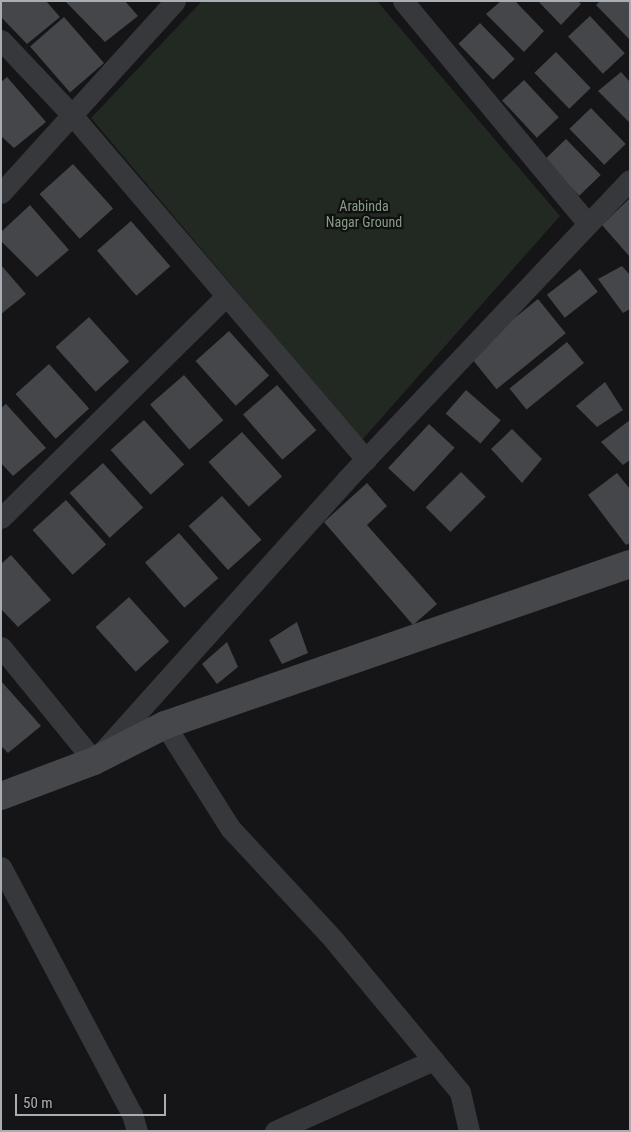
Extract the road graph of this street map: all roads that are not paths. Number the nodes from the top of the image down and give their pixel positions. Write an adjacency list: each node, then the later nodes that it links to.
1 (175, 1): 4 (street)
2 (403, 1): 7 (street)
3 (1, 40): 4 (street)
4 (72, 115): 6 (street); 8 (street)
5 (630, 180): 7 (street)
6 (1, 193)
7 (586, 224): 9 (street)
8 (226, 296): 9 (street); 10 (street)
9 (366, 459): 14 (street)
10 (1, 518)
11 (630, 564): 13 (main road)
12 (1, 647): 14 (street)
13 (165, 725): 14 (main road); 17 (street)
14 (94, 761): 15 (main road)
15 (1, 796)
16 (1, 867): 18 (street)
17 (434, 1060): 19 (street); 20 (street)
18 (137, 1131)
19 (275, 1131)
20 (469, 1131)

